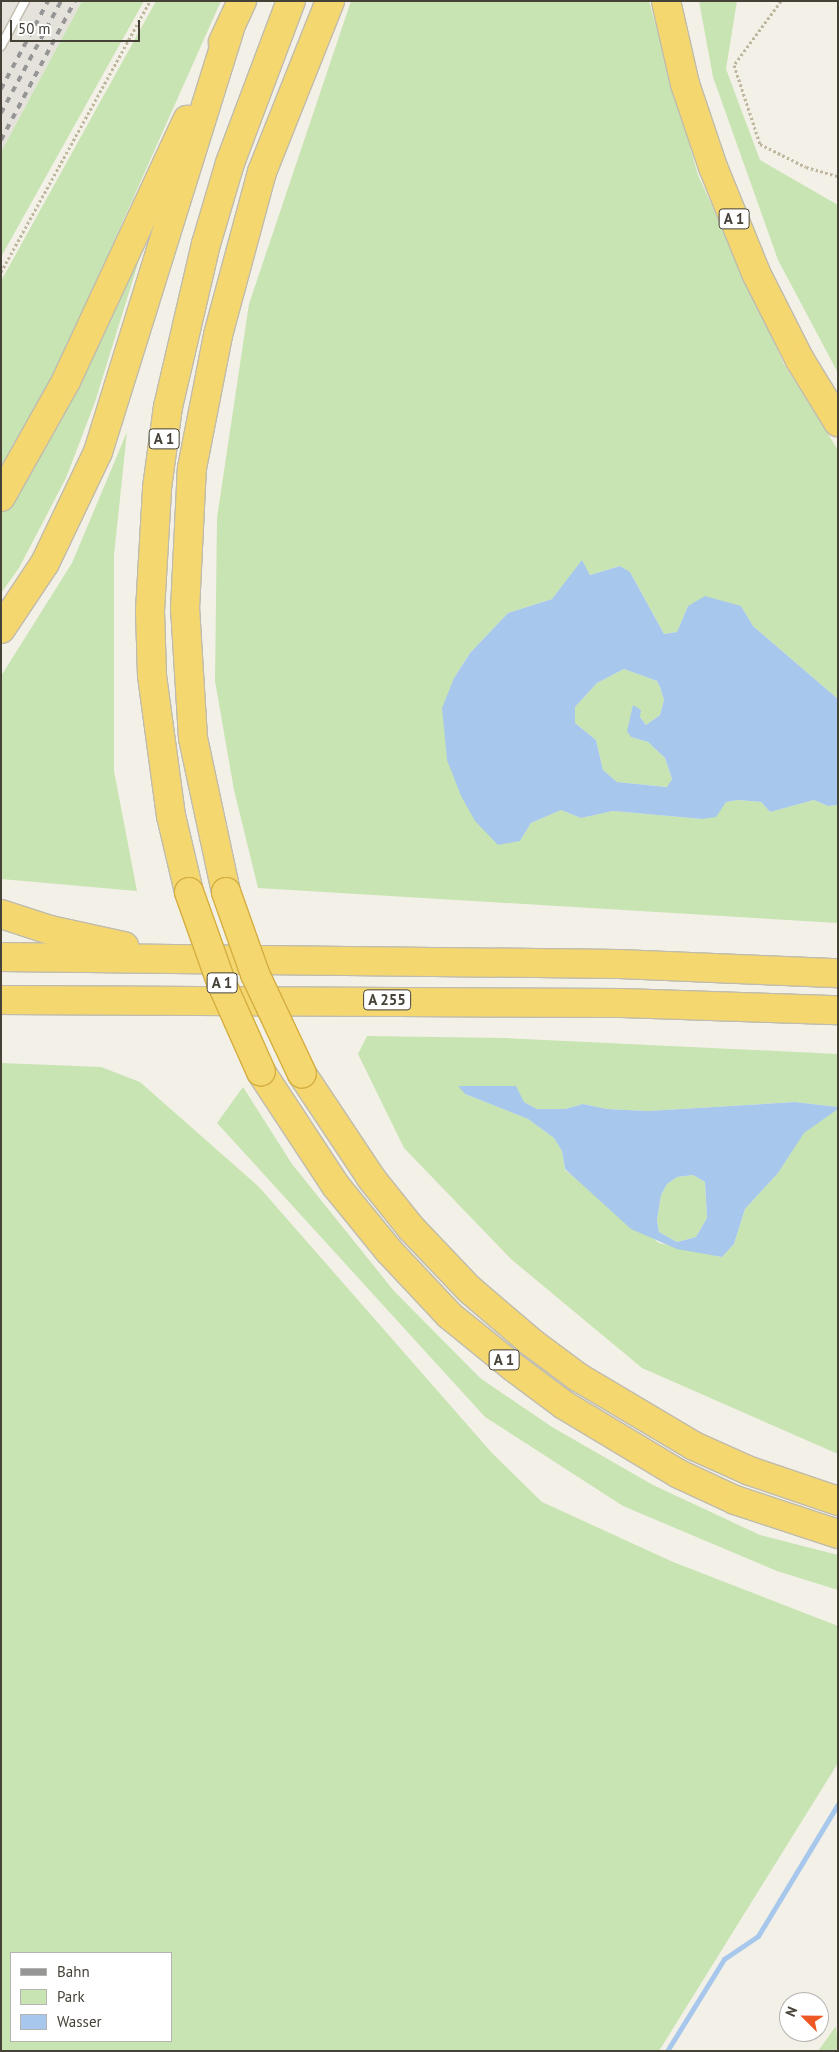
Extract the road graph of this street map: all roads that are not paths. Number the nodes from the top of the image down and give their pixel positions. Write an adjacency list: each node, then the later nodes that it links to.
1 (25, 1): 6 (lane)
2 (290, 1): 17 (highway, A 1, bridge)
3 (330, 1): 16 (highway, bridge)
4 (666, 1): 7 (highway, A 1)
5 (237, 13): 8 (highway); 9 (highway)
6 (1, 46)
7 (838, 422)
8 (1, 498)
9 (1, 629)
10 (1, 914): 12 (highway)
11 (1, 957): 12 (highway)
12 (176, 958): 13 (highway)
13 (838, 973)
14 (1, 1000): 15 (highway, A 255)
15 (838, 1010)
16 (838, 1501)
17 (838, 1534)

